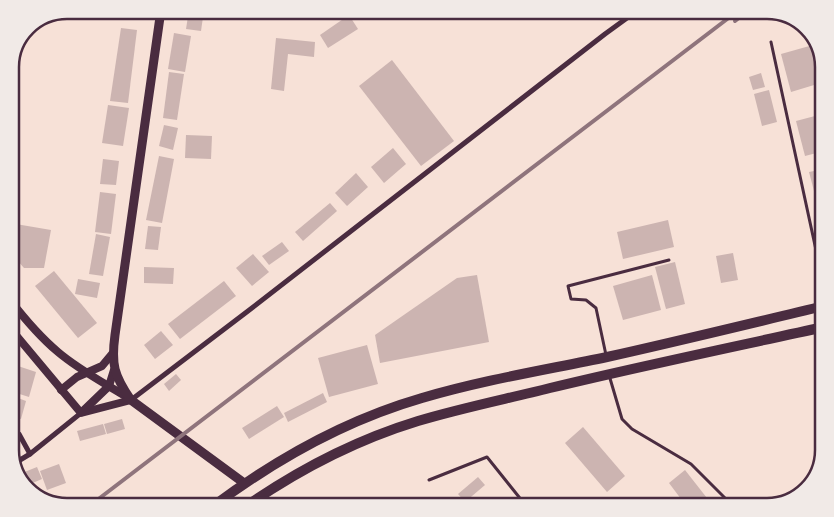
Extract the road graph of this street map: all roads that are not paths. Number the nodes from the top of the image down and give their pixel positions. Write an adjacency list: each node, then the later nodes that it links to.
1 (160, 19): 10 (main road)
2 (626, 19): 17 (street)
3 (771, 42): 4 (lane)
4 (815, 245)
5 (669, 260): 11 (lane)
6 (815, 308): 11 (main road)
7 (19, 310): 13 (street)
8 (815, 329): 14 (main road)
9 (19, 339): 16 (street)
10 (112, 354): 12 (main road); 13 (street)
11 (607, 357): 23 (main road)
12 (114, 370): 15 (street); 17 (main road)
13 (87, 373): 15 (street); 16 (street)
14 (609, 374): 25 (main road); 27 (lane)
15 (109, 386): 17 (street); 18 (street)
16 (61, 390): 18 (street)
17 (131, 400): 18 (street); 23 (main road)
18 (81, 413): 20 (street)
19 (19, 434): 20 (street)
20 (30, 454): 21 (street)
21 (20, 460)
22 (429, 480): 26 (lane)
23 (244, 483): 24 (main road)
24 (224, 498)
25 (259, 498)
26 (520, 498)
27 (725, 498)

